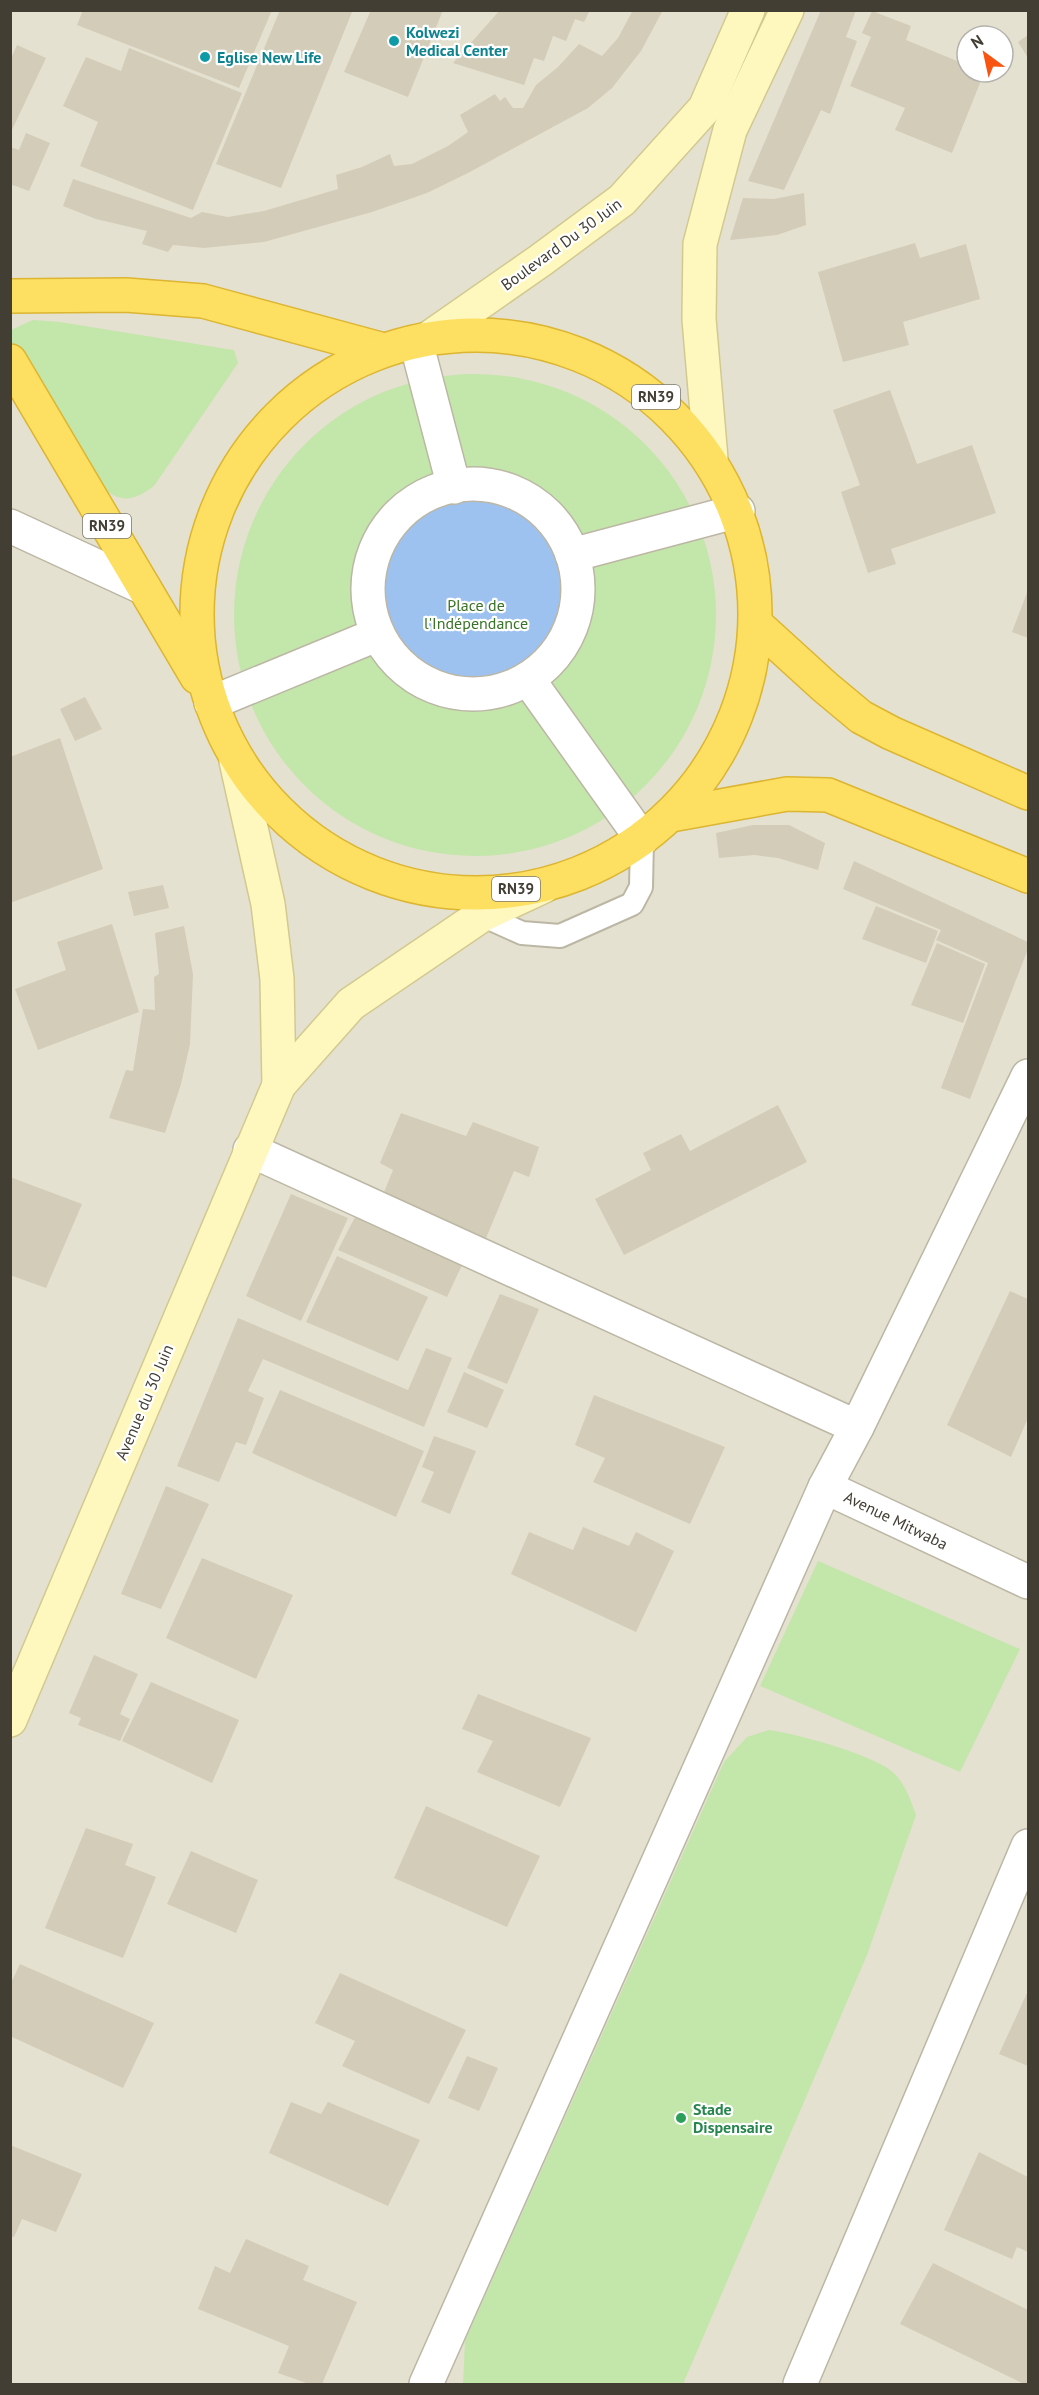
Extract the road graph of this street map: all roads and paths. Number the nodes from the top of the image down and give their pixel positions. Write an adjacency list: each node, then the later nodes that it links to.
1 (748, 10): 4 (street, Boulevard Du 30 Juin)
2 (787, 10): 7 (street)
3 (10, 296): 5 (highway, RN39)
4 (423, 340): 5 (highway, RN39); 7 (highway, RN39); 8 (street)
5 (384, 350): 16 (highway, RN39)
6 (10, 361): 12 (highway, RN39)
7 (711, 459): 9 (highway, RN39)
8 (454, 487): 11 (street); 14 (street)
9 (738, 511): 11 (street); 13 (highway, RN39)
10 (10, 526): 12 (street)
11 (572, 555): 15 (street)
12 (144, 588): 16 (highway, RN39)
13 (757, 625): 18 (highway); 19 (highway)
14 (376, 634): 15 (street); 16 (street)
15 (528, 679): 20 (street)
16 (208, 697): 17 (highway, RN39)
17 (236, 761): 22 (highway, RN39); 25 (street)
18 (1029, 793)
19 (671, 815): 20 (highway, RN39); 21 (highway, RN39)
20 (642, 839): 22 (highway, RN39); 23 (lane)
21 (1029, 876)
22 (544, 886): 23 (street)
23 (482, 915): 25 (street)
24 (1029, 1076): 27 (street, Avenue Mitwaba)
25 (279, 1085): 26 (street, Avenue du 30 Juin)
26 (250, 1150): 27 (street); 30 (street, Avenue du 30 Juin)
27 (857, 1427): 28 (street, Avenue Mitwaba)
28 (825, 1486): 29 (street, Avenue Mitwaba); 32 (street)
29 (1029, 1582)
30 (10, 1720)
31 (1029, 1846): 33 (street)
32 (426, 2385)
33 (800, 2385)

